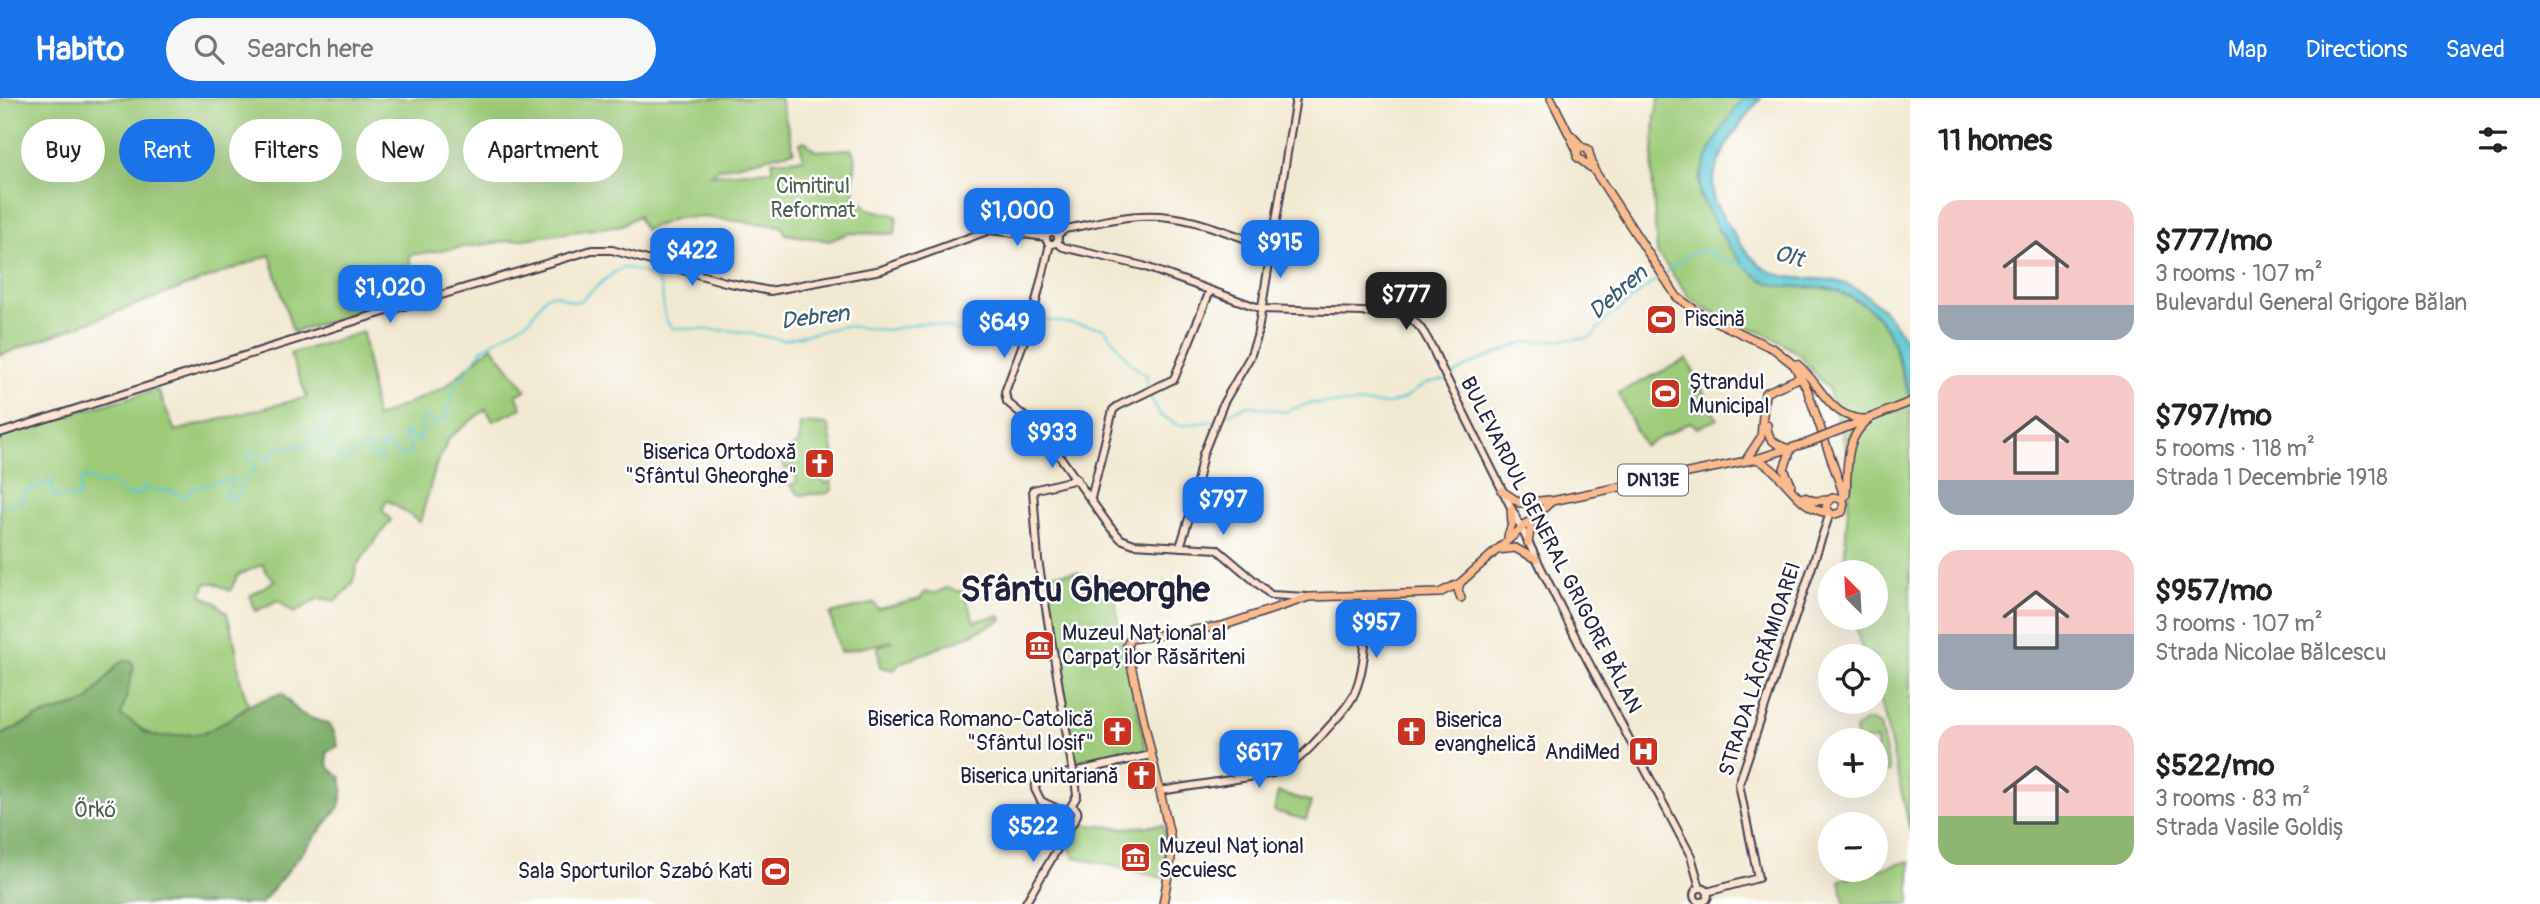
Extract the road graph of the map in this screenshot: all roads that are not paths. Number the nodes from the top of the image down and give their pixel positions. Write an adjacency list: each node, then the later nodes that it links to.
1 (1296, 98): 4 (main road)
2 (1551, 98): 7 (main road)
3 (1052, 239): 4 (main road); 5 (main road); 14 (main road); 19 (main road)
4 (1271, 248): 6 (main road)
5 (1210, 291): 6 (main road); 20 (main road)
6 (1262, 309): 22 (main road, BULEVARDUL GENERAL GRIGORE BĂLAN); 33 (main road)
7 (1784, 356): 8 (main road); 13 (main road)
8 (1792, 363): 9 (main road); 10 (main road)
9 (1801, 377): 10 (main road); 18 (main road)
10 (1792, 380): 11 (main road)
11 (1769, 391): 15 (main road); 17 (main road)
12 (1910, 402): 13 (main road, DN13E)
13 (1870, 419): 15 (main road, DN13E, bridge); 26 (main road)
14 (0, 433)
15 (1791, 449): 16 (main road, DN13E); 25 (main road)
16 (1756, 459): 17 (main road, DN13E); 28 (main road)
17 (1746, 461): 24 (main road, DN13E)
18 (1836, 468): 25 (main road); 26 (main road)
19 (1077, 479): 21 (main road); 46 (main road, bridge)
20 (1095, 484): 21 (main road); 23 (main road)
21 (1086, 491): 23 (main road)
22 (1502, 491): 24 (main road); 27 (main road, BULEVARDUL GENERAL GRIGORE BĂLAN)
23 (1091, 498): 33 (main road)
24 (1560, 498): 29 (main road, DN13E)
25 (1829, 499): 26 (main road); 28 (main road)
26 (1844, 505): 28 (main road)
27 (1511, 509): 30 (main road, BULEVARDUL GENERAL GRIGORE BĂLAN); 31 (main road)
28 (1830, 513): 49 (main road, STRADA LĂCRĂMIOAREI)
29 (1534, 514): 30 (main road, DN13E); 32 (main road)
30 (1520, 528): 31 (main road, DN13E); 32 (main road, BULEVARDUL GENERAL GRIGORE BĂLAN)
31 (1505, 541): 34 (main road, DN13E)
32 (1528, 543): 35 (main road, BULEVARDUL GENERAL GRIGORE BĂLAN)
33 (1181, 547): 37 (main road)
34 (1496, 550): 35 (main road); 36 (main road, DN13E)
35 (1536, 559): 48 (main road, BULEVARDUL GENERAL GRIGORE BĂLAN)
36 (1460, 583): 39 (main road, DN13E); 41 (main road)
37 (1271, 595): 40 (main road, DN13E); 43 (main road)
38 (1364, 595): 39 (main road, DN13E); 40 (main road, DN13E); 42 (main road)
39 (1377, 595): 42 (main road)
40 (1309, 597): 43 (main road, DN13E)
41 (1461, 598)
42 (1366, 610): 45 (main road)
43 (1268, 611): 44 (main road, DN13E)
44 (1151, 755): 45 (main road, DN13E); 46 (main road)
45 (1160, 791): 52 (main road, DN13E)
46 (1068, 812): 47 (main road); 47 (main road)
47 (1065, 837): 51 (main road)
48 (1700, 888): 49 (main road); 50 (main road)
49 (1707, 892): 50 (main road)
50 (1702, 903)
51 (1025, 904)
52 (1163, 904)

